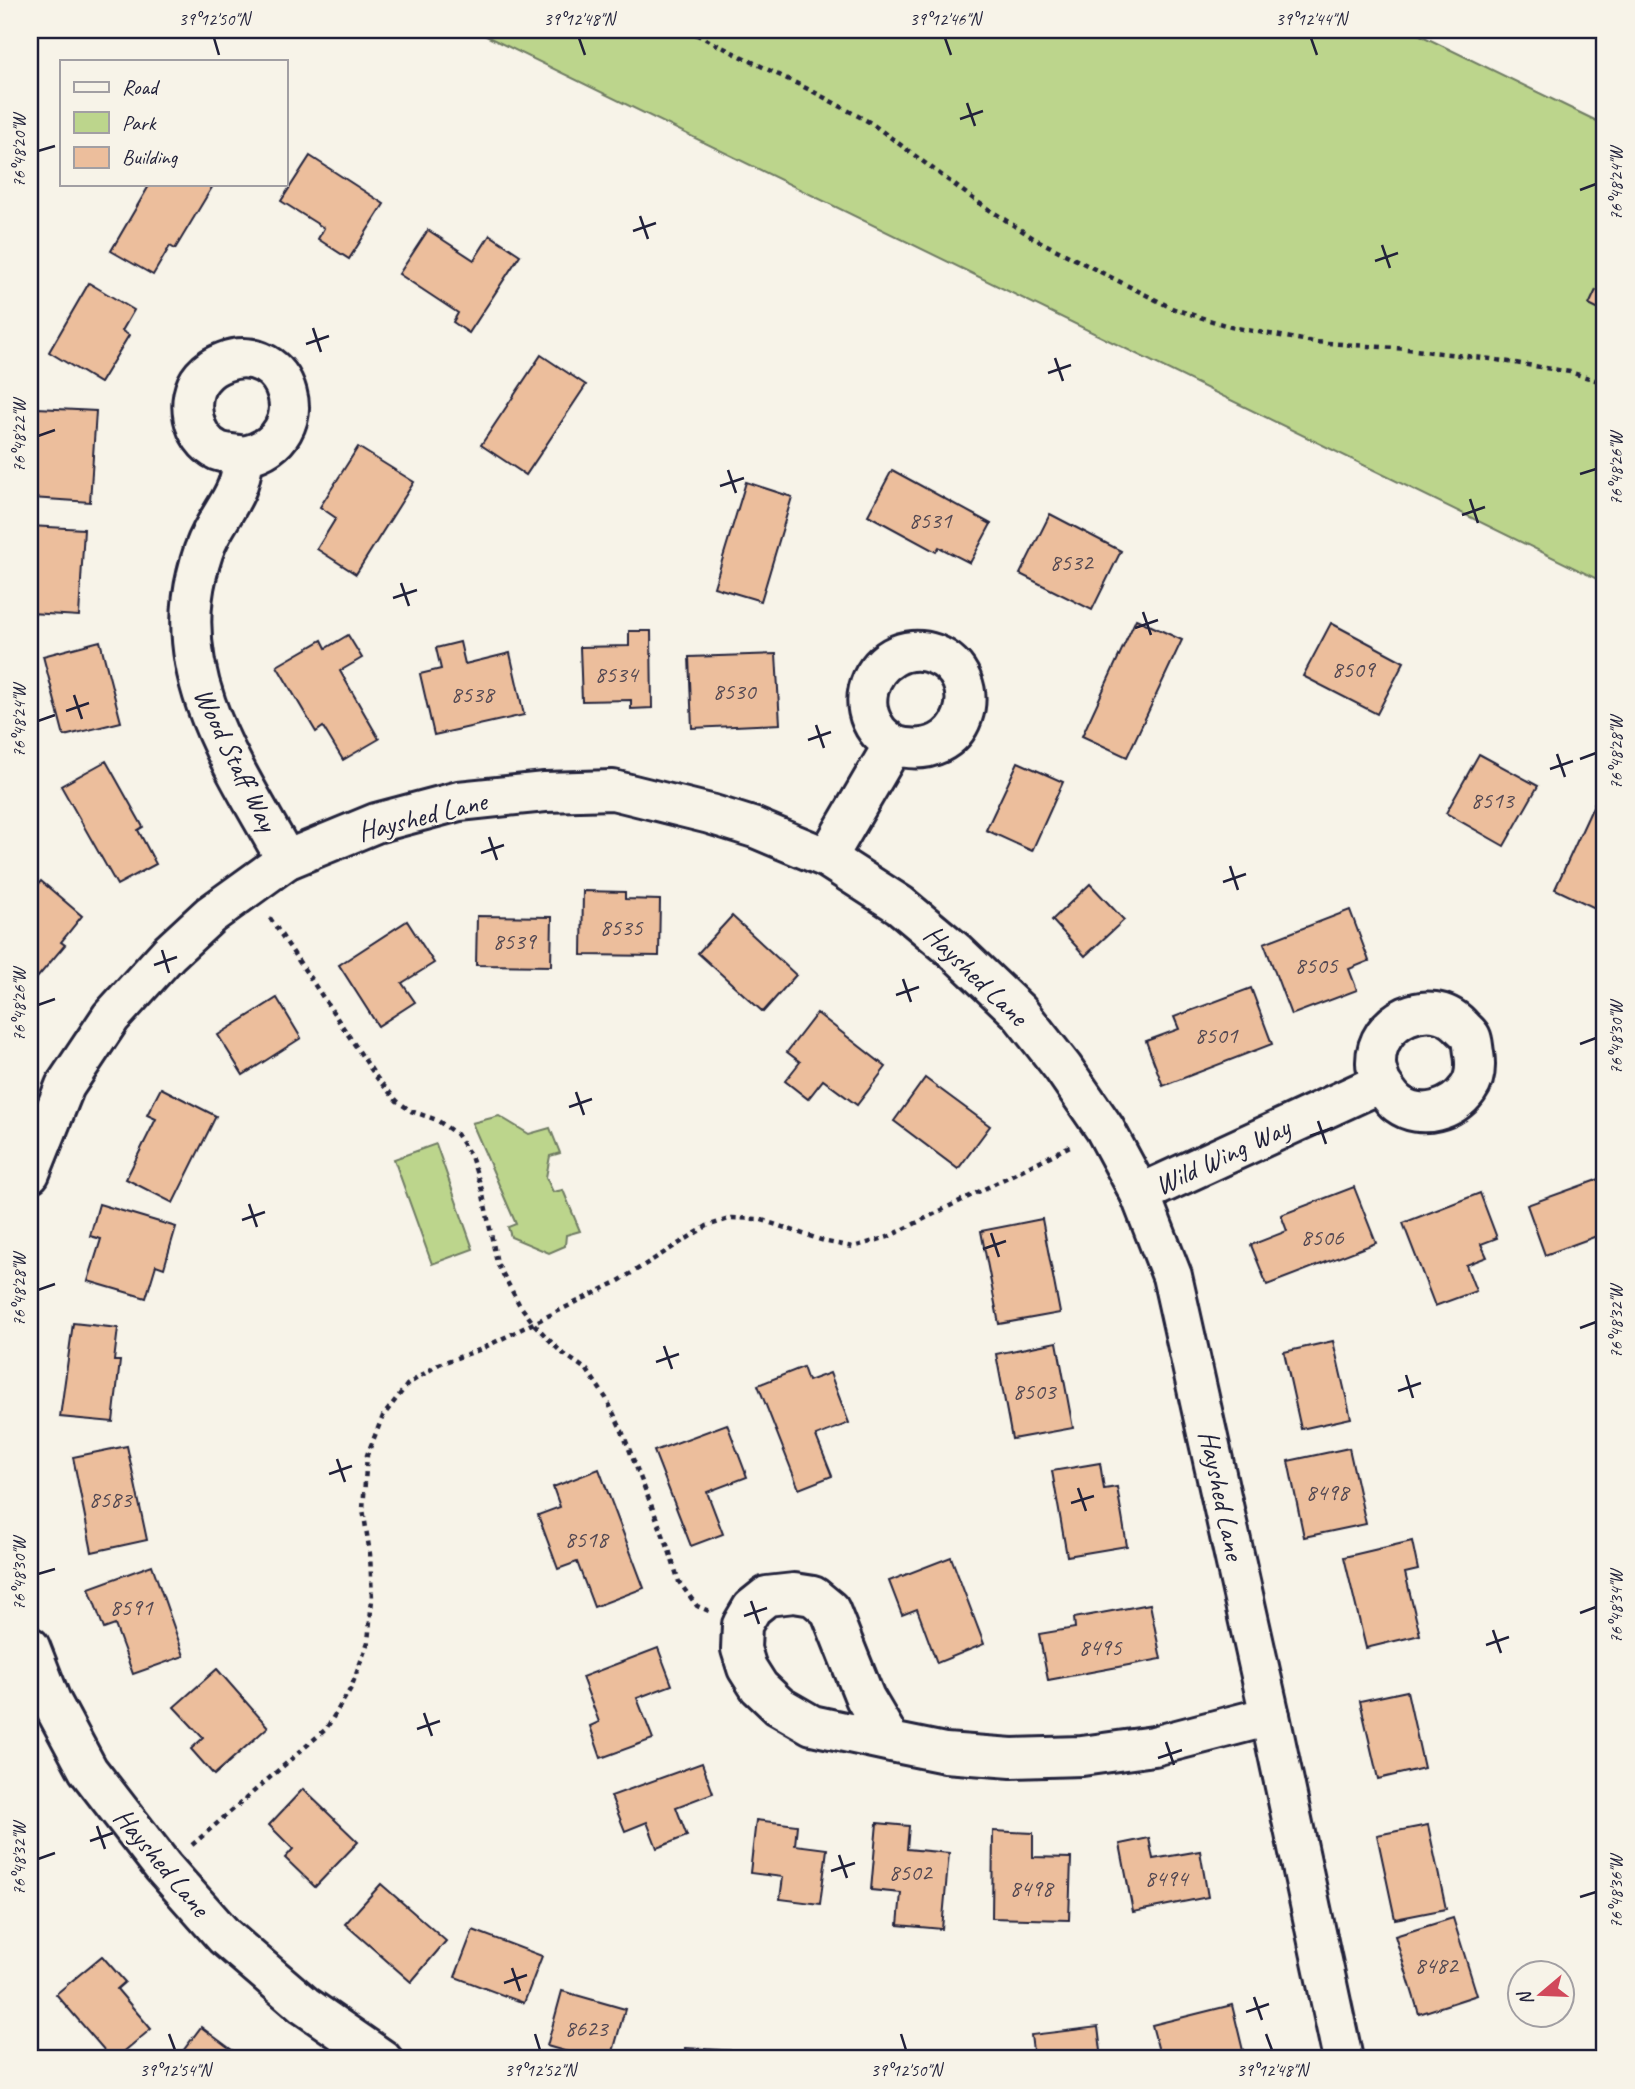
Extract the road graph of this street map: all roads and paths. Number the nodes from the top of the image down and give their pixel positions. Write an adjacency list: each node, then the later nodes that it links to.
1 (687, 30): 2 (path)
2 (1605, 383)
3 (245, 456): 6 (street, Wood Staff Way)
4 (893, 745): 5 (street)
5 (827, 858): 6 (street, Hayshed Lane); 9 (street, Hayshed Lane)
6 (286, 860): 7 (street, Hayshed Lane)
7 (249, 887): 10 (street, Hayshed Lane); 12 (path)
8 (1381, 1083): 11 (street, Wild Wing Way)
9 (1105, 1129): 11 (street, Hayshed Lane); 12 (path)
10 (30, 1173)
11 (1140, 1194): 15 (street, Hayshed Lane)
12 (534, 1324): 13 (path); 17 (path)
13 (742, 1625): 16 (street); 16 (street)
14 (30, 1647): 17 (street, Hayshed Lane)
15 (1270, 1716): 16 (street); 19 (street, Hayshed Lane)
16 (891, 1742)
17 (163, 1867): 18 (street, Hayshed Lane)
18 (382, 2059)
19 (1343, 2059)

